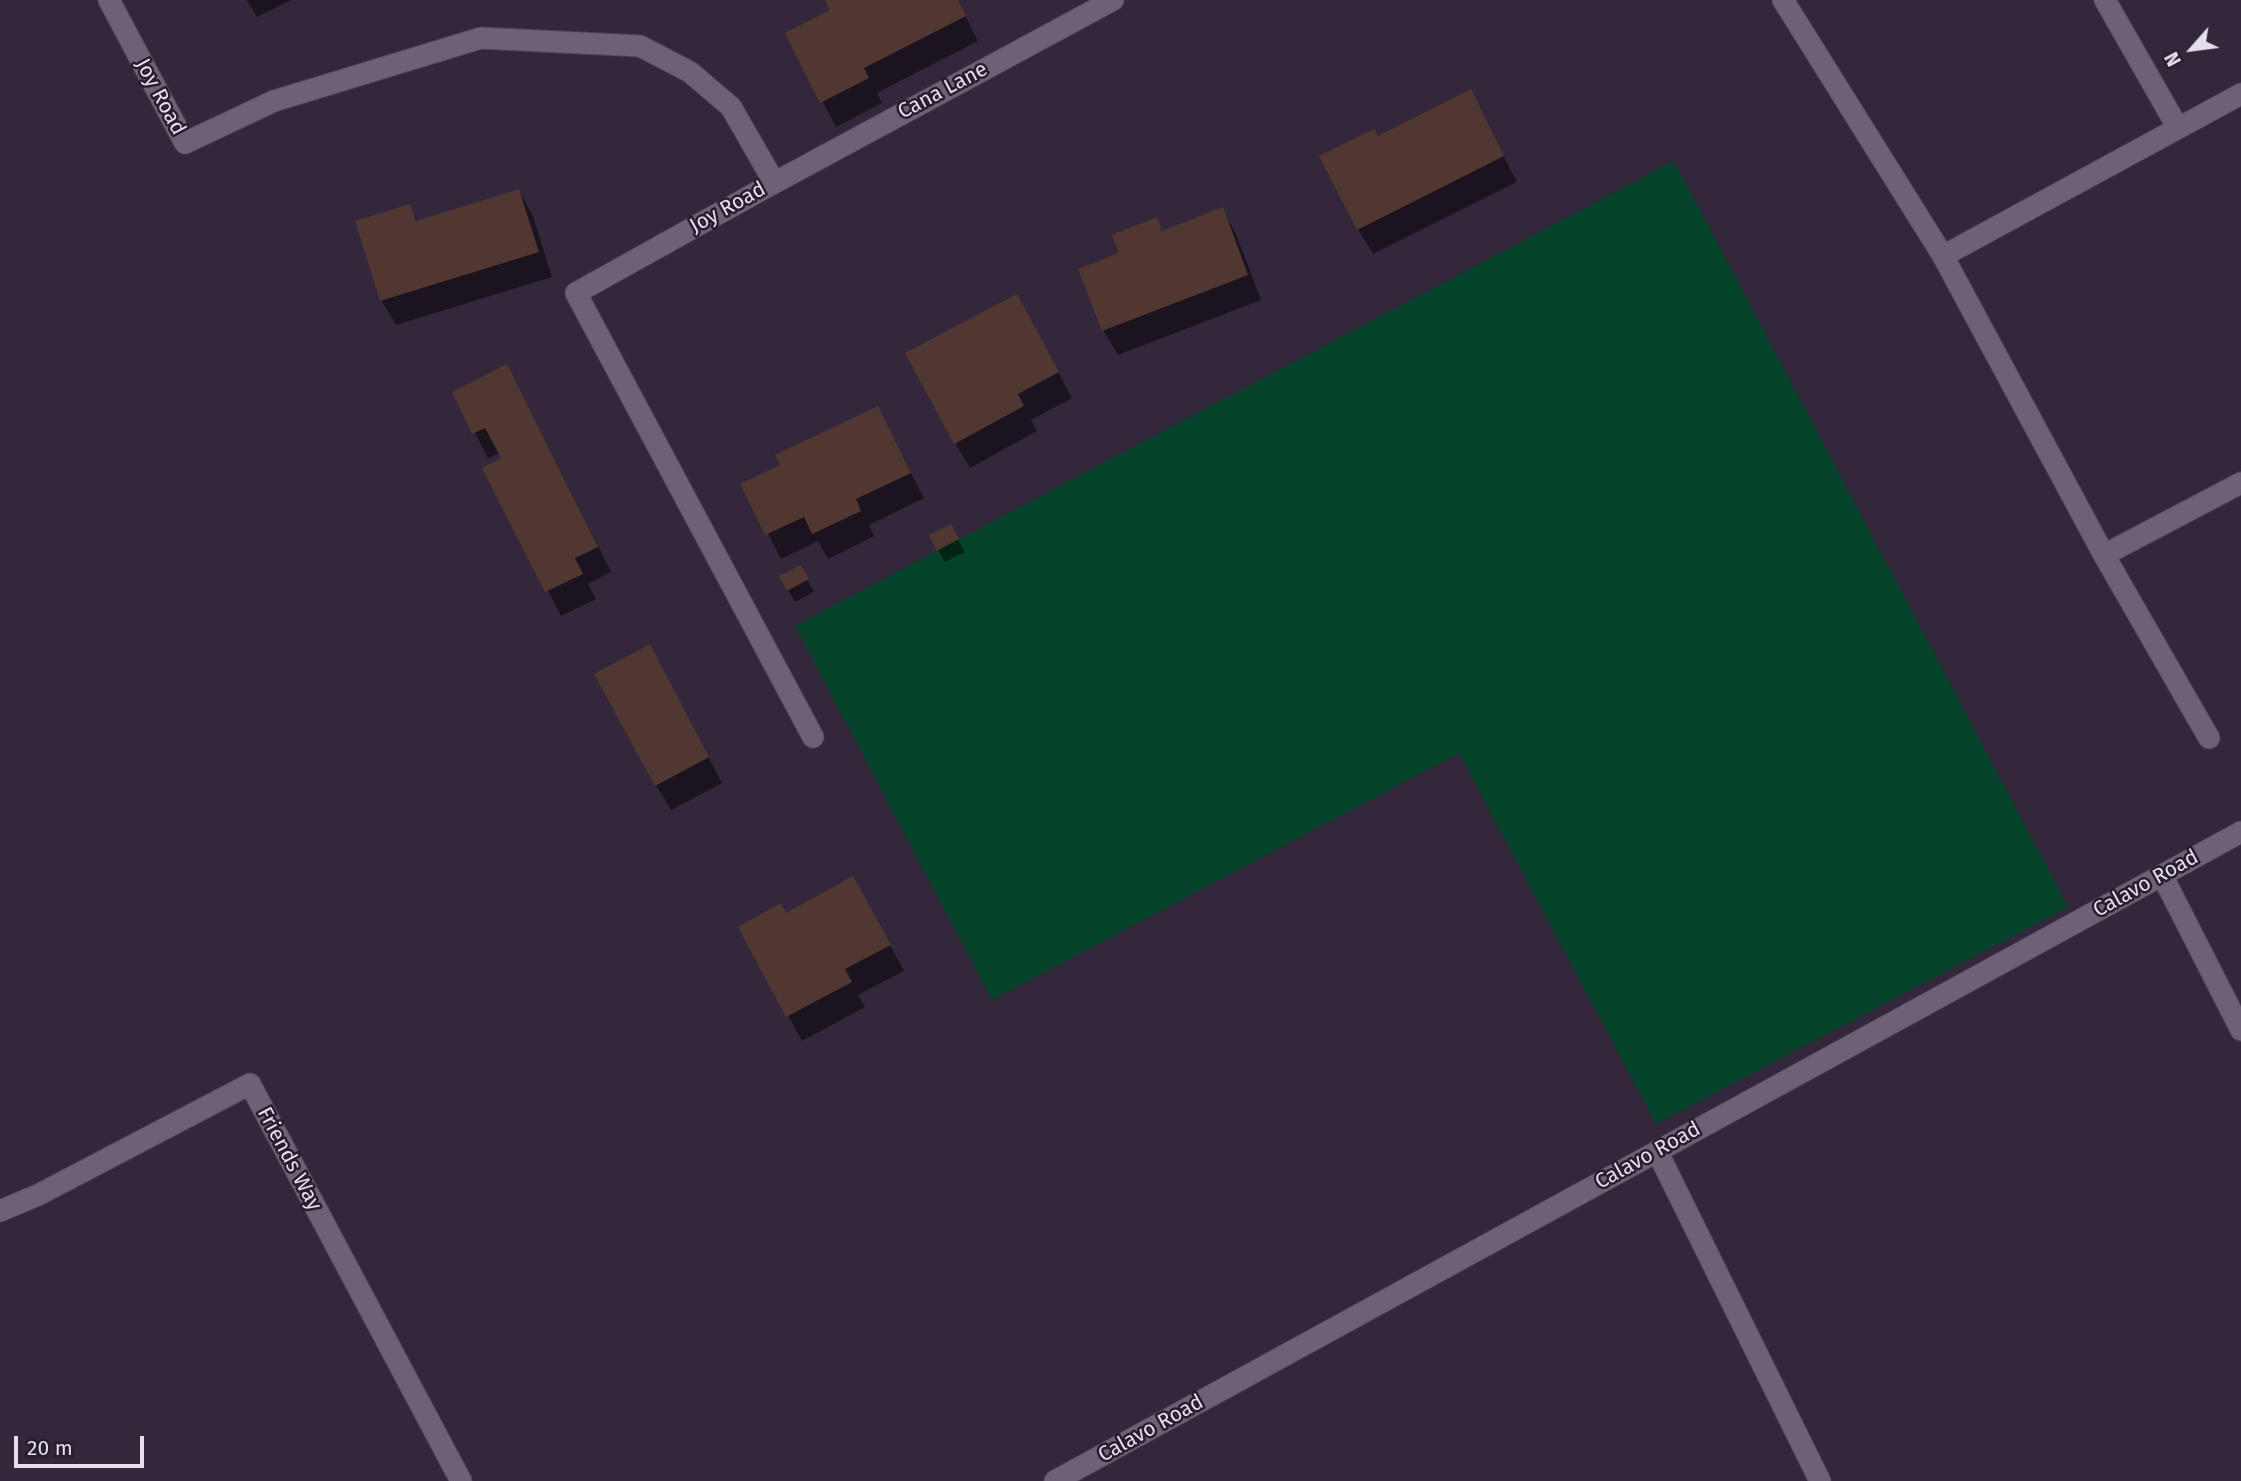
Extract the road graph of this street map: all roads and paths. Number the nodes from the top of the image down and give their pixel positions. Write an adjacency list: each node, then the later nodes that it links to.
1 (109, 0): 7 (street, Joy Road)
2 (1113, 0): 7 (street, Cana Lane)
3 (1783, 0): 8 (street)
4 (2105, 0): 6 (street)
5 (2241, 94): 6 (street)
6 (2178, 128): 8 (street)
7 (774, 183): 11 (street, Joy Road)
8 (1943, 256): 10 (street)
9 (2241, 484): 10 (street)
10 (2104, 555): 12 (street)
11 (813, 737)
12 (2208, 738)
13 (2241, 832): 14 (street, Calavo Road)
14 (2162, 875): 15 (street); 16 (street, Calavo Road)
15 (2241, 1030)
16 (1657, 1151): 19 (street, Calavo Road); 20 (street)
17 (0, 1211): 18 (street, Friends Way)
18 (461, 1481)
19 (1055, 1481)
20 (1820, 1481)

